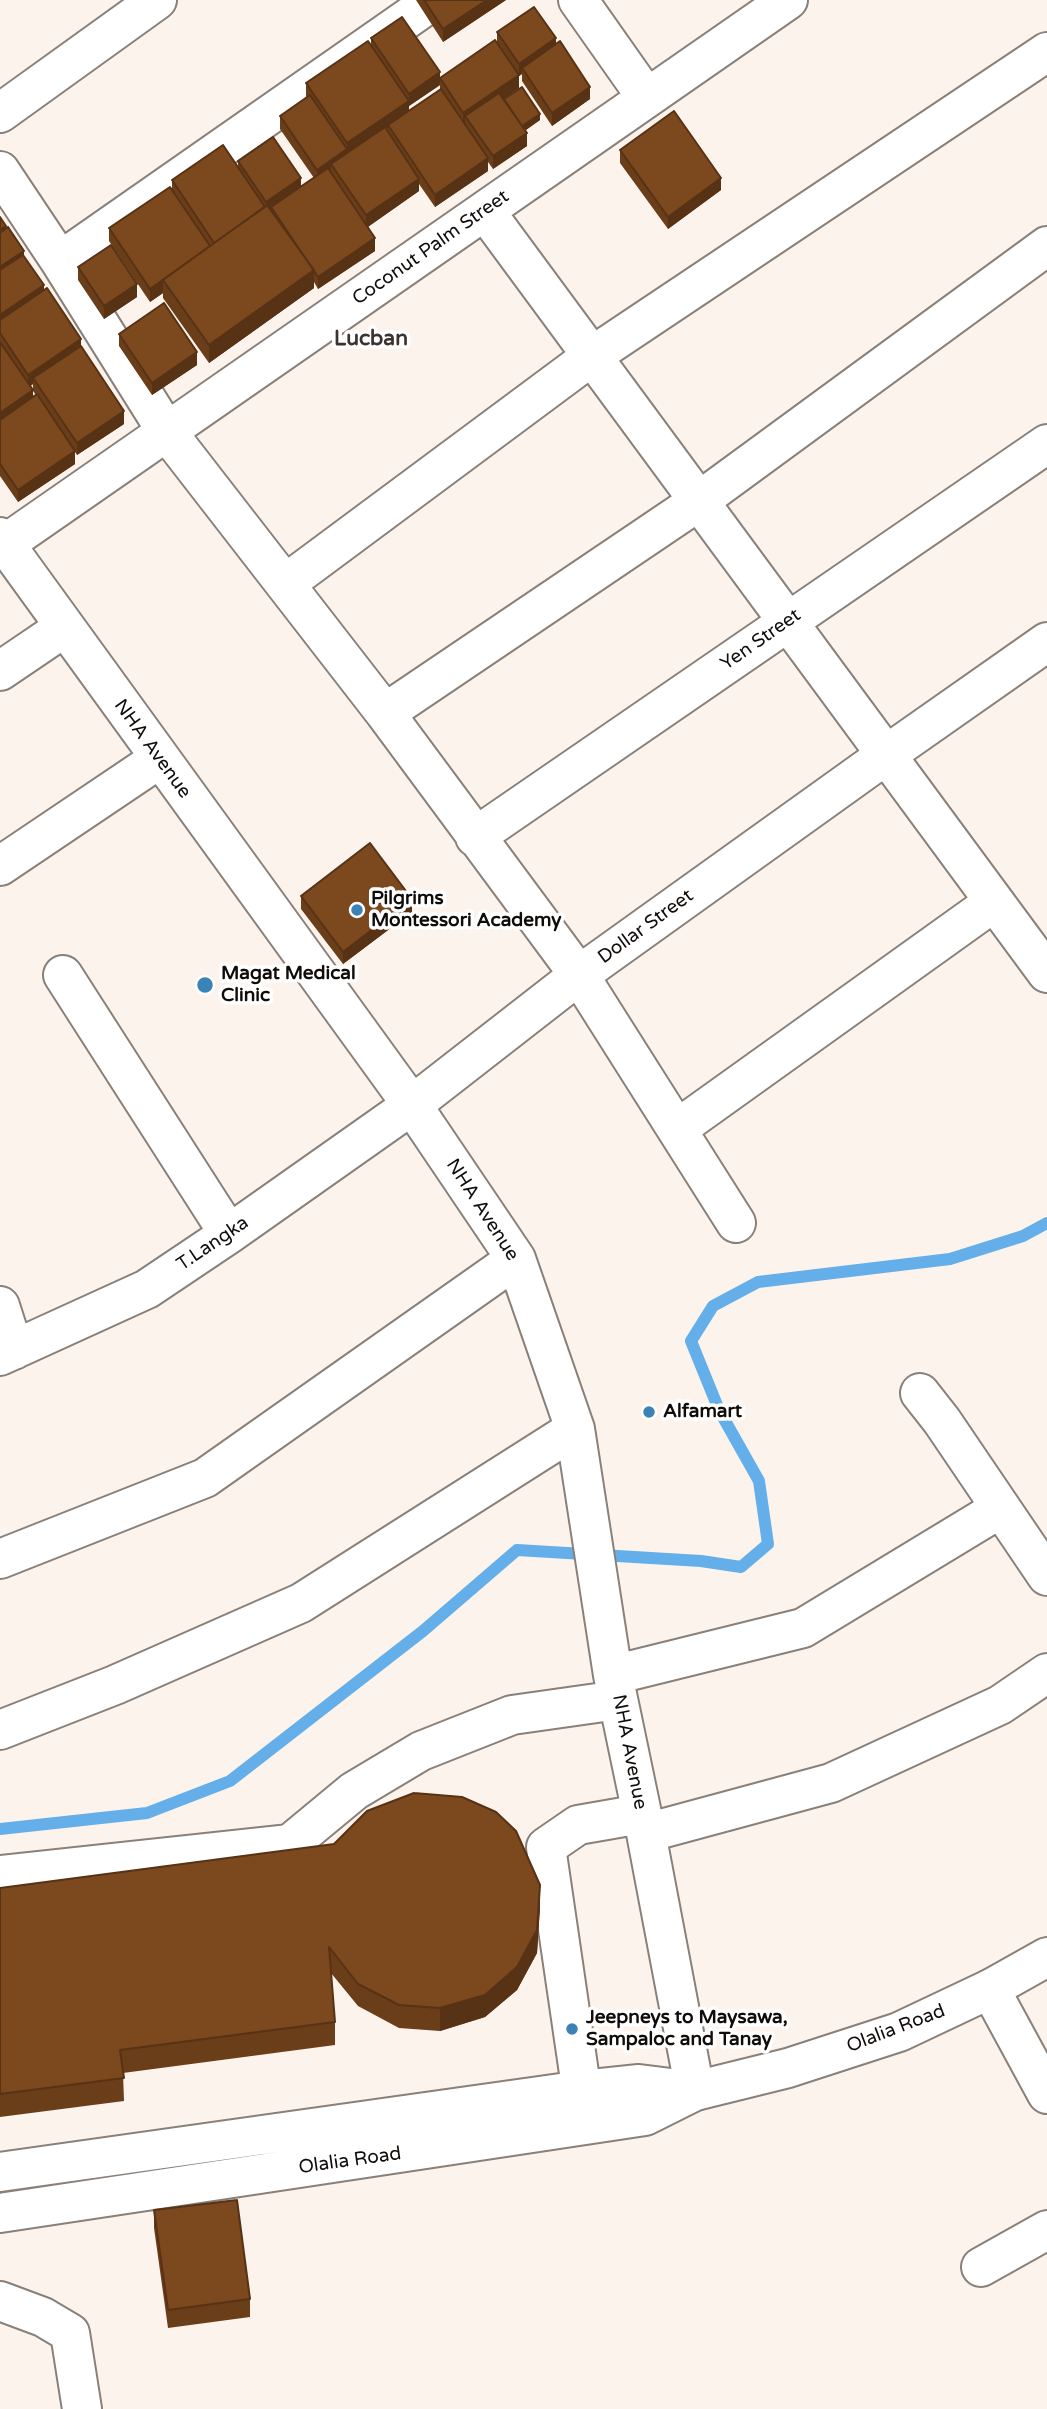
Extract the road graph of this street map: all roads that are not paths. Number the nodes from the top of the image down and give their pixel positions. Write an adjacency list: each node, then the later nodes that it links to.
1 (157, 0): 7 (street)
2 (434, 0): 11 (street)
3 (578, 0): 6 (street)
4 (788, 0): 6 (street, Coconut Palm Street)
5 (1047, 52): 12 (street)
6 (647, 98): 9 (street, Coconut Palm Street)
7 (0, 113)
8 (0, 171): 11 (street)
9 (485, 211): 12 (street); 13 (street, Coconut Palm Street)
10 (1047, 246): 15 (street)
11 (60, 261): 13 (street)
12 (592, 356): 15 (street); 17 (street)
13 (167, 432): 16 (street, Coconut Palm Street); 17 (street)
14 (1047, 444): 18 (street, Yen Street)
15 (699, 500): 18 (street); 22 (street)
16 (3, 540): 19 (street, NHA Avenue)
17 (285, 584): 22 (street)
18 (788, 621): 23 (street); 25 (street, Yen Street)
19 (65, 627): 21 (street); 24 (street, NHA Avenue)
20 (1047, 642): 23 (street, Dollar Street)
21 (0, 671)
22 (385, 713): 25 (street)
23 (886, 755): 27 (street); 30 (street, Dollar Street)
24 (159, 760): 26 (street); 31 (street, NHA Avenue)
25 (475, 837): 30 (street)
26 (0, 866)
27 (994, 902): 28 (street); 32 (street)
28 (1047, 973)
29 (63, 975): 34 (street)
30 (579, 975): 31 (street, Dollar Street); 32 (street)
31 (412, 1105): 34 (street, T.Langka); 35 (street, NHA Avenue)
32 (677, 1129): 33 (street)
33 (736, 1223)
34 (229, 1234): 37 (street, T.Langka)
35 (516, 1259): 39 (street, NHA Avenue); 41 (street)
36 (0, 1306): 37 (street)
37 (7, 1353)
38 (920, 1393): 40 (street)
39 (575, 1429): 44 (street, NHA Avenue); 45 (street)
40 (1001, 1508): 42 (street); 44 (street)
41 (0, 1559)
42 (1047, 1576)
43 (1047, 1673): 46 (street)
44 (615, 1688): 46 (street, NHA Avenue); 47 (street)
45 (0, 1730)
46 (644, 1824): 50 (street, NHA Avenue); 52 (street)
47 (0, 1875)
48 (1047, 1957): 49 (street, Olalia Road)
49 (990, 1989): 50 (street, Olalia Road); 51 (street)
50 (695, 2091): 52 (street, Olalia Road)
51 (1047, 2094)
52 (584, 2107): 53 (street, Olalia Road); 54 (street, Olalia Road)
53 (0, 2172)
54 (0, 2213)
55 (1047, 2230): 56 (street)
56 (981, 2267)
57 (0, 2301): 58 (street)
58 (82, 2409)

